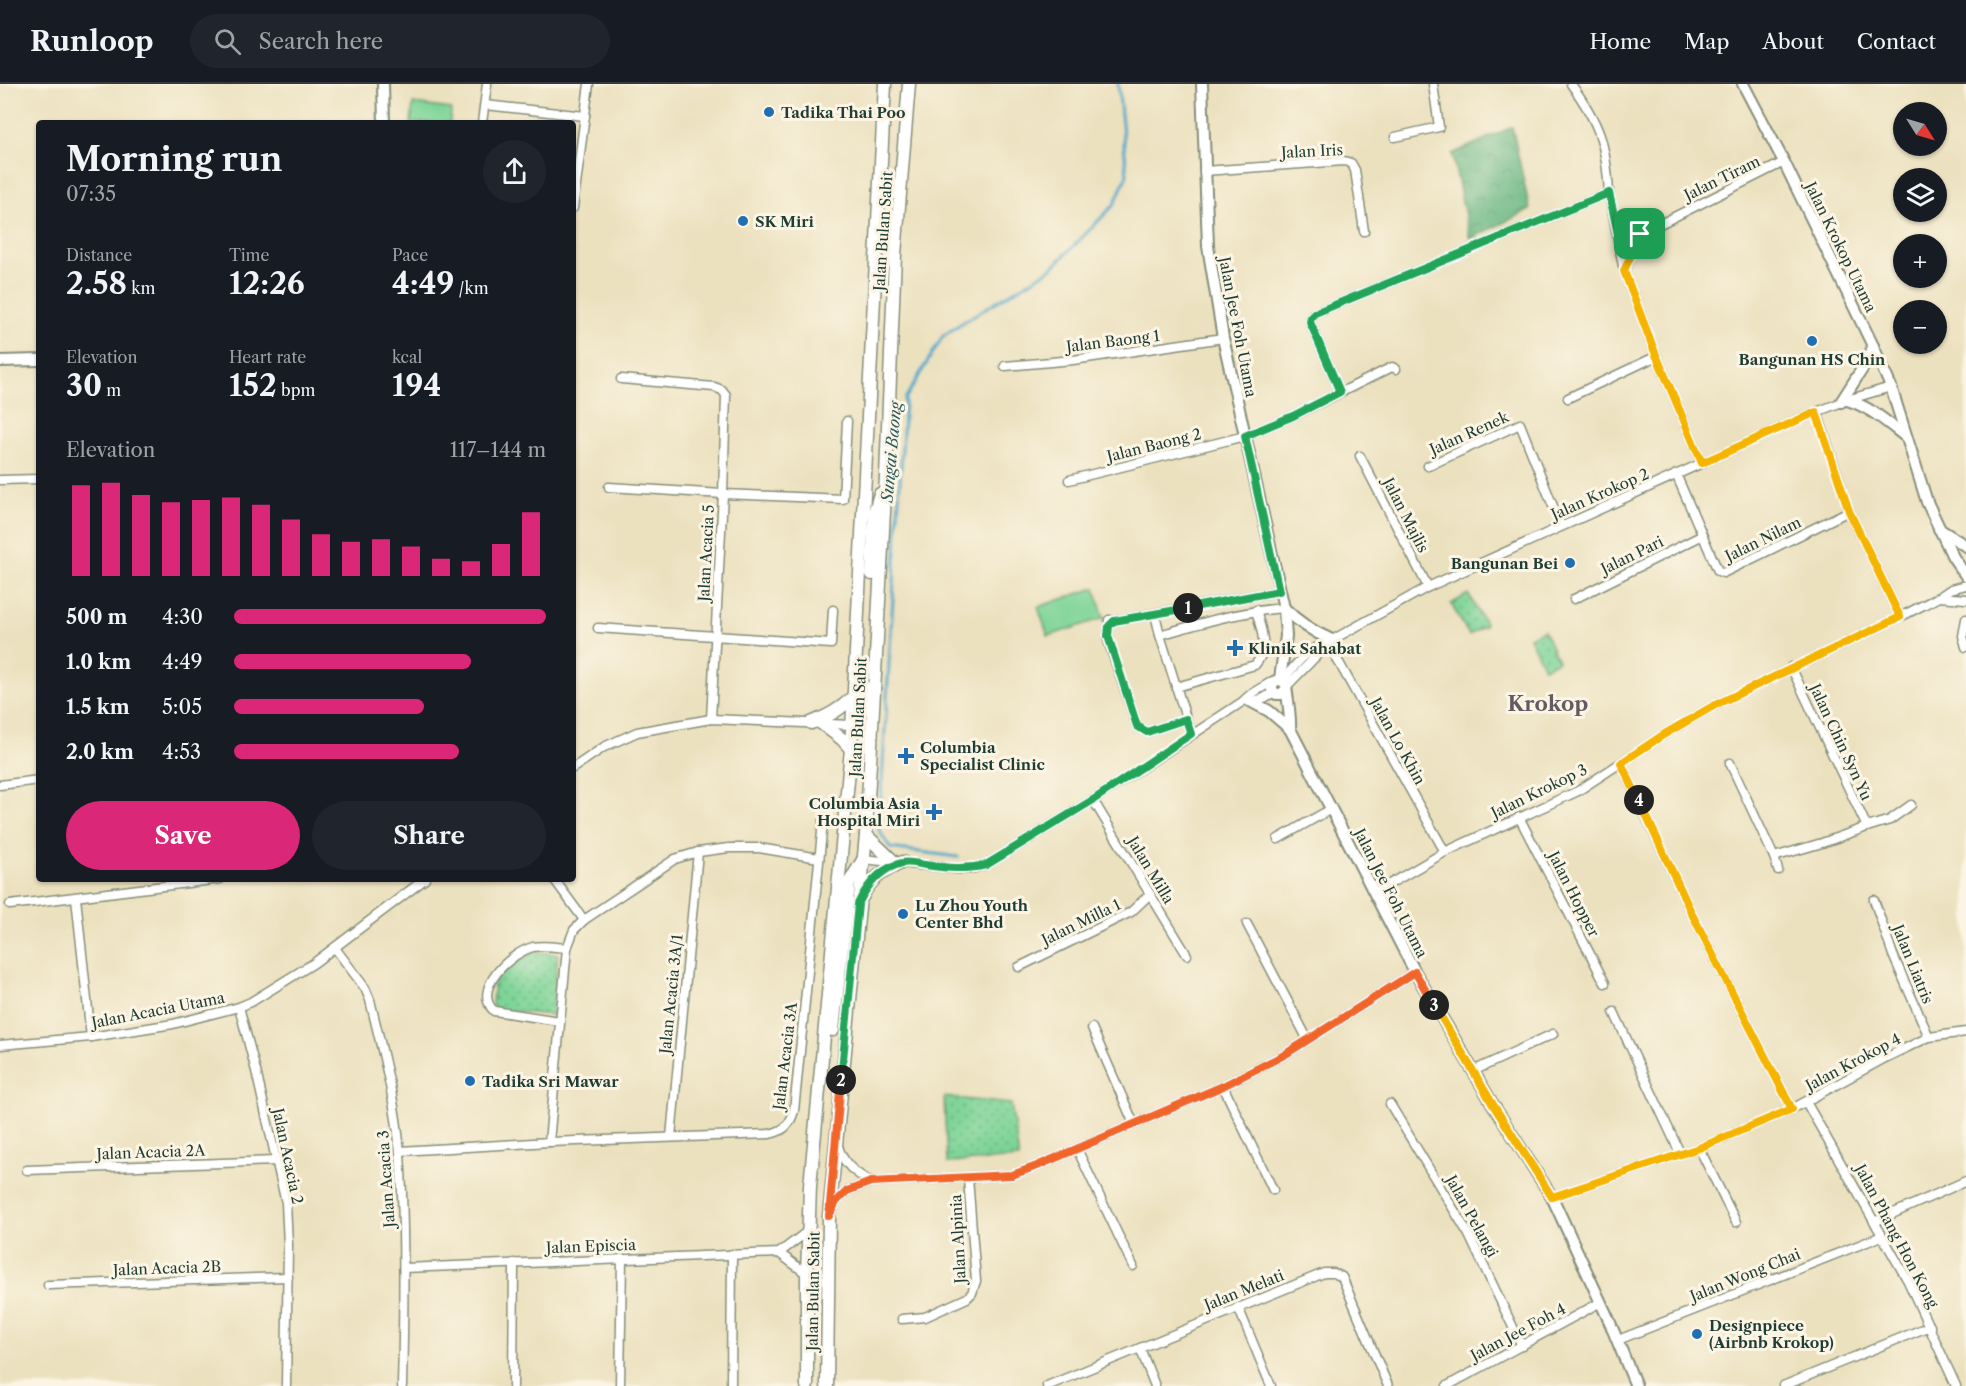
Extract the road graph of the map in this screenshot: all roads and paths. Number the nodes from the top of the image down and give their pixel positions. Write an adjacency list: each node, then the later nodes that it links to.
1 (383, 84): 12 (street)
2 (487, 84): 10 (street)
3 (589, 84): 11 (street)
4 (885, 84): 77 (main road, Jalan Bulan Sabit)
5 (909, 84): 43 (main road, Jalan Bulan Sabit)
6 (1202, 84): 16 (street, Jalan Jee Foh Utama)
7 (1433, 84): 14 (street)
8 (1571, 84): 18 (street)
9 (1743, 84): 15 (street, Jalan Krokop Utama)
10 (484, 105): 11 (street); 13 (street)
11 (585, 116): 17 (street)
12 (384, 120)
13 (482, 120)
14 (1395, 137)
15 (1784, 162): 21 (street, Jalan Tiram); 24 (street, Jalan Krokop Utama)
16 (1204, 171): 19 (street, Jalan Iris); 23 (street, Jalan Jee Foh Utama)
17 (576, 185)
18 (1609, 193): 20 (street); 32 (street)
19 (1364, 231)
20 (1618, 233): 21 (street); 22 (street)
21 (1640, 234): 22 (street)
22 (1624, 271): 25 (street)
23 (1223, 338): 28 (street, Jalan Baong 1); 37 (street, Jalan Jee Foh Utama)
24 (1873, 346): 31 (street, Jalan Krokop Utama); 34 (street)
25 (1657, 356): 33 (street); 40 (street)
26 (36, 360): 27 (street)
27 (0, 361)
28 (1005, 366)
29 (1396, 369): 32 (street, Jalan Baong 2)
30 (621, 380): 48 (street, Jalan Acacia 5)
31 (1891, 387): 34 (street, Jalan Krokop 2); 38 (street, Jalan Krokop Utama)
32 (1340, 392): 37 (street, Jalan Baong 2)
33 (1568, 398)
34 (1844, 401): 35 (street, Jalan Krokop 2); 38 (street)
35 (1816, 412): 40 (street, Jalan Krokop 2); 49 (street)
36 (847, 422): 48 (street)
37 (1245, 436): 46 (street, Jalan Baong 2); 57 (street, Jalan Jee Foh Utama)
38 (1906, 437): 51 (street, Jalan Krokop Utama)
39 (1360, 456): 56 (street, Jalan Majlis)
40 (1702, 463): 42 (street, Jalan Krokop 2)
41 (1428, 466): 50 (street, Jalan Renek)
42 (1676, 474): 50 (street, Jalan Krokop 2); 52 (street, Jalan Nilam)
43 (886, 476): 83 (main road); 98 (main road, Jalan Bulan Sabit)
44 (36, 479): 45 (street)
45 (0, 480)
46 (1069, 480)
47 (609, 487): 48 (street)
48 (723, 494): 71 (street, Jalan Acacia 5)
49 (1849, 511): 52 (street, Jalan Nilam); 66 (street)
50 (1561, 526): 56 (street, Jalan Krokop 2)
51 (1939, 528): 53 (street); 54 (street, Jalan Krokop Utama)
52 (1701, 536): 59 (street, Jalan Pari)
53 (1966, 546)
54 (1966, 576)
55 (1966, 585): 58 (street, Jalan Krokop 3)
56 (1428, 587): 72 (street, Jalan Krokop 2)
57 (1279, 591): 61 (street); 62 (street, Jalan Jee Foh Utama)
58 (1939, 597): 60 (street); 66 (street, Jalan Krokop 3)
59 (1574, 599)
60 (1966, 599)
61 (1213, 603): 65 (street); 67 (street)
62 (1284, 608): 64 (street); 72 (street); 75 (street, Jalan Jee Foh Utama)
63 (833, 610): 71 (street)
64 (1256, 610): 67 (street); 76 (street)
65 (1155, 614): 70 (street); 80 (street)
66 (1900, 617): 74 (street, Jalan Krokop 3)
67 (1215, 619): 70 (street)
68 (1966, 620): 73 (street)
69 (598, 628): 71 (street)
70 (1160, 635): 76 (street)
71 (715, 637): 79 (street, Jalan Acacia 5)
72 (1330, 641): 75 (street, Jalan Krokop 2); 101 (street, Jalan Lo Khin)
73 (1966, 647)
74 (1791, 667): 87 (street, Jalan Krokop 3); 97 (street, Jalan Chin Syn Yu)
75 (1280, 686): 78 (street); 81 (street); 84 (street)
76 (1176, 687): 80 (street)
77 (853, 698): 82 (main road); 83 (main road, Jalan Bulan Sabit)
78 (1247, 702): 81 (street); 85 (street)
79 (711, 719): 82 (street); 89 (street)
80 (1186, 719): 85 (street)
81 (1278, 720): 84 (street)
82 (816, 723): 83 (street); 86 (main road)
83 (852, 724): 86 (main road, Jalan Bulan Sabit)
84 (1290, 729): 94 (street, Jalan Jee Foh Utama)
85 (1191, 734): 92 (street)
86 (851, 749): 152 (main road, Jalan Bulan Sabit)
87 (1621, 763): 95 (street, Jalan Krokop 3); 138 (street)
88 (1730, 763): 102 (street)
89 (576, 766)
90 (36, 780): 91 (street)
91 (0, 785)
92 (1093, 800): 105 (street); 111 (street, Jalan Milla)
93 (1911, 805): 97 (street)
94 (1331, 809): 99 (street); 110 (street, Jalan Jee Foh Utama)
95 (1519, 818): 101 (street, Jalan Krokop 3); 123 (street, Jalan Hopper)
96 (823, 822): 103 (street, Jalan Acacia 3A)
97 (1867, 828): 102 (street)
98 (866, 834): 104 (main road, Jalan Bulan Sabit); 105 (main road)
99 (1278, 839)
100 (698, 852): 103 (street); 116 (street); 141 (street, Jalan Acacia 3A/1)
101 (1445, 852): 110 (street, Jalan Krokop 3)
102 (1774, 857): 106 (street)
103 (819, 858): 141 (street, Jalan Acacia 3A)
104 (863, 859): 105 (street); 114 (main road, Jalan Bulan Sabit); 152 (main road)
105 (898, 862): 114 (main road)
106 (1778, 870)
107 (197, 882): 112 (street)
108 (421, 882): 118 (street, Jalan Acacia Utama)
109 (556, 882): 116 (street)
110 (1374, 893): 122 (street, Jalan Jee Foh Utama)
111 (1150, 894): 120 (street, Jalan Milla); 121 (street, Jalan Milla 1)
112 (76, 898): 115 (street); 130 (street)
113 (1874, 900): 131 (street, Jalan Liatris)
114 (858, 904): 140 (main road, Jalan Bulan Sabit)
115 (10, 905)
116 (584, 920): 119 (street)
117 (1247, 924): 132 (street)
118 (335, 948): 124 (street, Jalan Acacia Utama); 145 (street, Jalan Acacia 3)
119 (567, 948): 126 (street); 126 (street)
120 (1187, 955)
121 (1019, 967)
122 (1415, 972): 132 (street); 134 (street, Jalan Jee Foh Utama)
123 (1605, 983)
124 (239, 1007): 130 (street, Jalan Acacia Utama); 147 (street, Jalan Acacia 2)
125 (1614, 1012): 146 (street)
126 (559, 1021): 142 (street)
127 (1092, 1028): 139 (street)
128 (1966, 1032): 131 (street, Jalan Krokop 4)
129 (1553, 1034): 134 (street)
130 (91, 1037): 133 (street, Jalan Acacia Utama)
131 (1929, 1037): 136 (street, Jalan Krokop 4)
132 (1308, 1040): 135 (street)
133 (0, 1045)
134 (1473, 1071): 154 (street, Jalan Jee Foh Utama)
135 (1223, 1086): 139 (street); 153 (street)
136 (1806, 1102): 138 (street, Jalan Krokop 4); 157 (street, Jalan Phang Hon Kong)
137 (1390, 1104): 174 (street, Jalan Pelangi)
138 (1792, 1109): 143 (street, Jalan Krokop 4)
139 (1134, 1124): 144 (street)
140 (836, 1136): 151 (street); 155 (main road, Jalan Bulan Sabit)
141 (671, 1137): 142 (street, Jalan Acacia 3A)
142 (549, 1142): 145 (street, Jalan Acacia 3A)
143 (1699, 1148): 146 (street, Jalan Krokop 4); 156 (street)
144 (1077, 1149): 149 (street); 164 (street)
145 (400, 1151): 165 (street, Jalan Acacia 3)
146 (1680, 1153): 154 (street, Jalan Krokop 4)
147 (276, 1161): 148 (street, Jalan Acacia 2A); 167 (street, Jalan Acacia 2)
148 (27, 1170)
149 (968, 1178): 151 (street); 171 (street, Jalan Alpinia)
150 (1966, 1181): 157 (street)
151 (871, 1182): 155 (street)
152 (810, 1186): 158 (main road, Jalan Bulan Sabit)
153 (1274, 1190)
154 (1552, 1197): 169 (street, Jalan Jee Foh Utama)
155 (829, 1216): 182 (main road, Jalan Bulan Sabit)
156 (1736, 1222)
157 (1874, 1222): 159 (street, Jalan Phang Hon Kong)
158 (808, 1231): 160 (street); 166 (main road, Jalan Bulan Sabit)
159 (1882, 1236): 172 (street, Jalan Phang Hon Kong); 173 (street, Jalan Wong Chai)
160 (779, 1253): 161 (street, Jalan Episcia); 166 (street)
161 (732, 1254): 162 (street, Jalan Episcia); 180 (street)
162 (622, 1259): 163 (street, Jalan Episcia); 179 (street)
163 (514, 1263): 165 (street, Jalan Episcia); 178 (street)
164 (1133, 1266)
165 (404, 1268): 177 (street, Jalan Acacia 3)
166 (807, 1274): 181 (main road, Jalan Bulan Sabit)
167 (288, 1277): 168 (street, Jalan Acacia 2B); 176 (street, Jalan Acacia 2)
168 (48, 1285)
169 (1601, 1302): 173 (street, Jalan Jee Foh Utama); 174 (street, Jalan Jee Foh 4)
170 (1238, 1307): 175 (street, Jalan Melati); 185 (street); 186 (street, Jalan Melati)
171 (902, 1319)
172 (1930, 1326): 189 (street); 190 (street, Jalan Phang Hon Kong)
173 (1618, 1340): 188 (street, Jalan Jee Foh Utama)
174 (1522, 1346): 187 (street, Jalan Jee Foh 4)
175 (1140, 1347): 183 (street, Jalan Melati); 184 (street)
176 (286, 1386)
177 (402, 1386)
178 (513, 1386)
179 (620, 1386)
180 (730, 1386)
181 (807, 1386)
182 (827, 1386)
183 (1047, 1386)
184 (1155, 1386)
185 (1271, 1386)
186 (1388, 1386)
187 (1447, 1386)
188 (1636, 1386)
189 (1783, 1386)
190 (1956, 1386)

